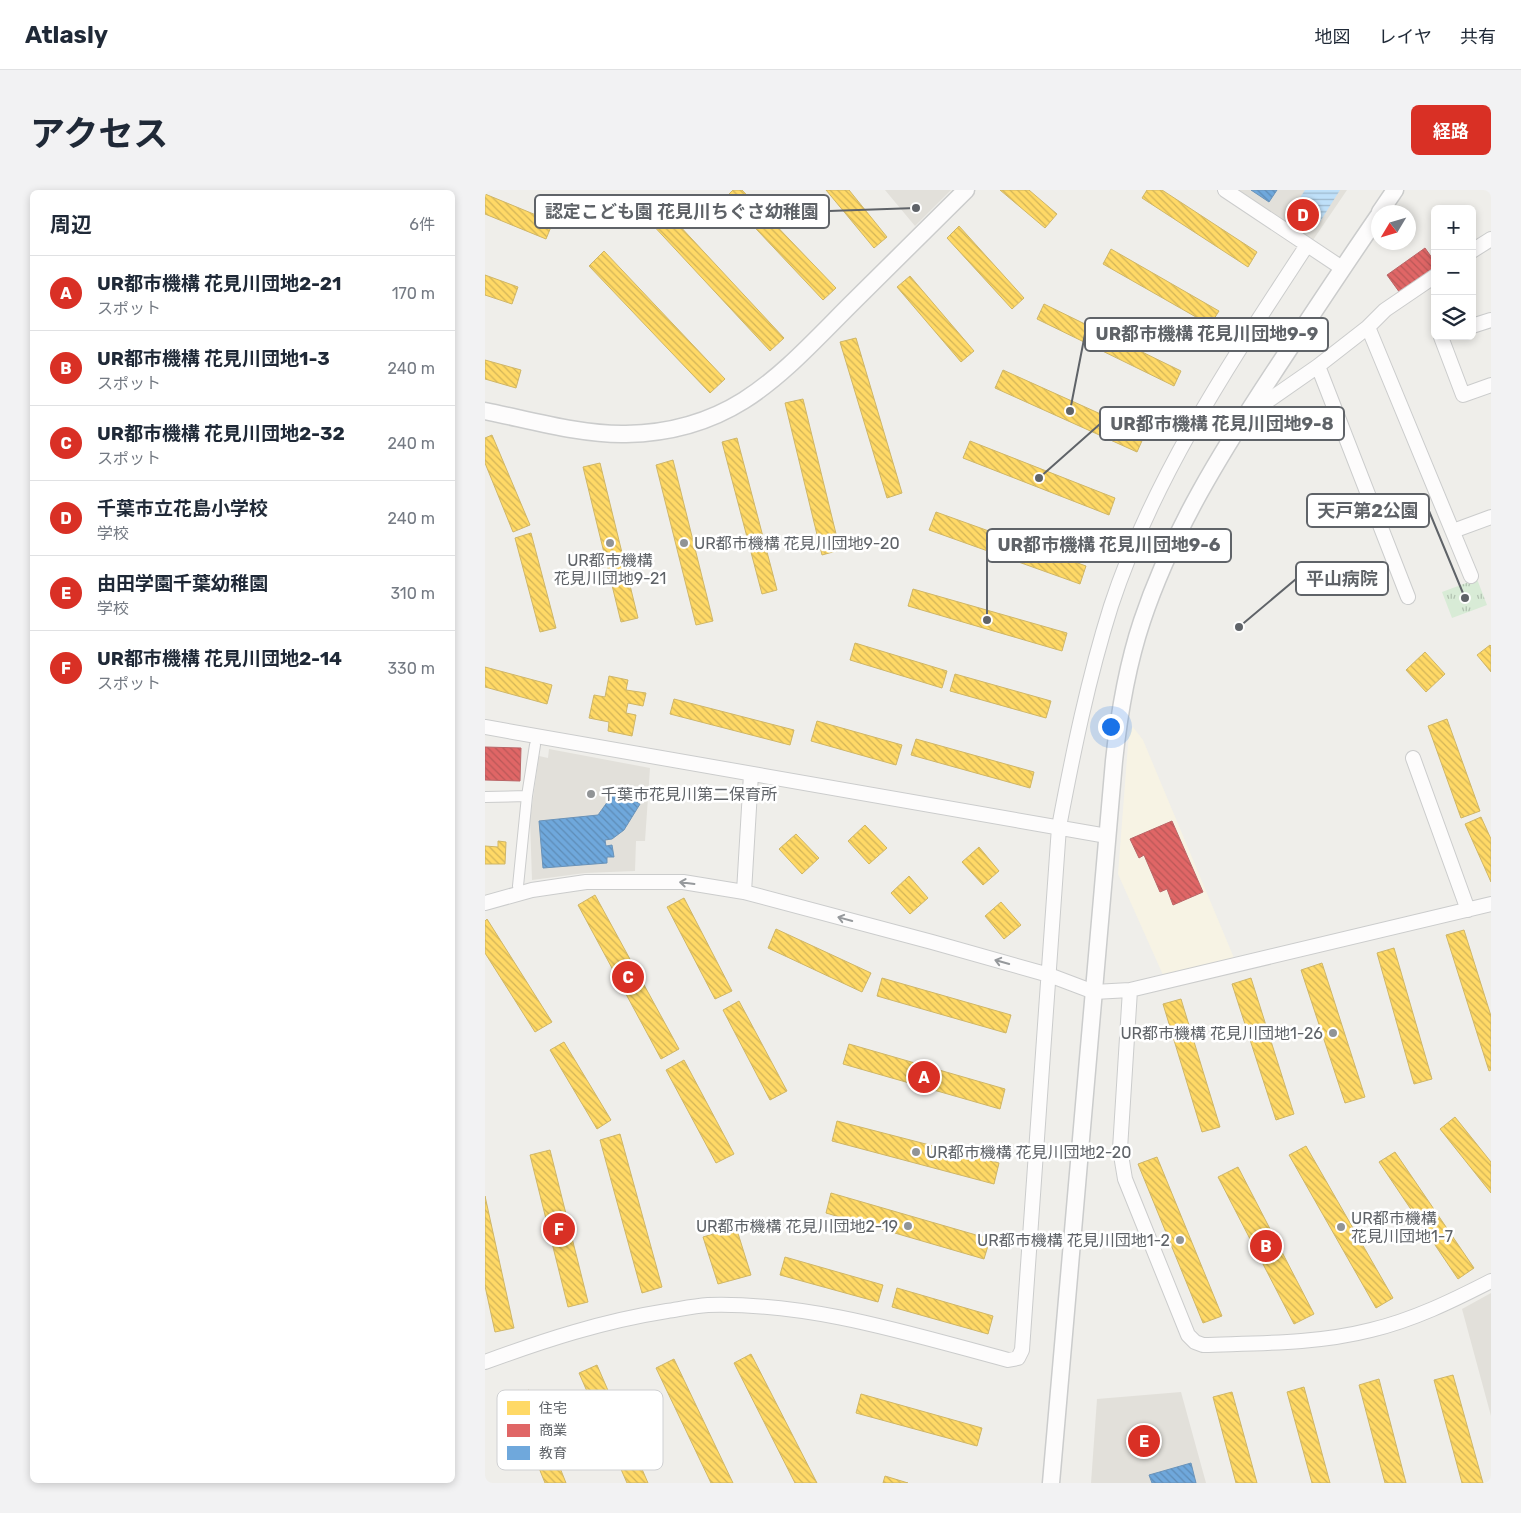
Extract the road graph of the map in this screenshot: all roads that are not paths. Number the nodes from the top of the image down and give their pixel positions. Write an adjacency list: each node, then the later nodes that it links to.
1 (966, 190): 17 (street)
2 (1225, 190): 7 (street)
3 (1395, 190): 4 (street)
4 (1385, 205)
5 (1371, 226): 9 (street)
6 (1491, 239): 8 (street)
7 (1307, 245): 9 (street); 29 (street)
8 (1474, 250)
9 (1343, 268): 18 (street)
10 (1431, 279): 13 (street)
11 (1491, 320): 12 (street)
12 (1476, 325)
13 (1368, 327): 15 (street); 20 (street)
14 (1442, 340): 16 (street)
15 (1318, 366): 18 (street); 22 (street)
16 (1491, 385)
17 (485, 411)
18 (1246, 416): 30 (street)
19 (1491, 517): 20 (street)
20 (1453, 531): 21 (street)
21 (1471, 576)
22 (1408, 597)
23 (485, 727): 26 (street)
24 (535, 745): 27 (street)
25 (1413, 758): 35 (street)
26 (751, 774): 29 (street); 32 (street)
27 (527, 796): 28 (street); 31 (street)
28 (485, 797)
29 (1059, 828): 30 (street); 36 (street)
30 (1107, 836): 38 (street)
31 (518, 886)
32 (744, 892): 33 (street, one-way to 33); 36 (street, one-way to 32)
33 (485, 903)
34 (1491, 904): 35 (street)
35 (1468, 910): 37 (street)
36 (1049, 975): 38 (street); 40 (street)
37 (1130, 990): 38 (street); 39 (street)
38 (1094, 992): 41 (street)
39 (1491, 1280)
40 (485, 1362)
41 (1051, 1483)

